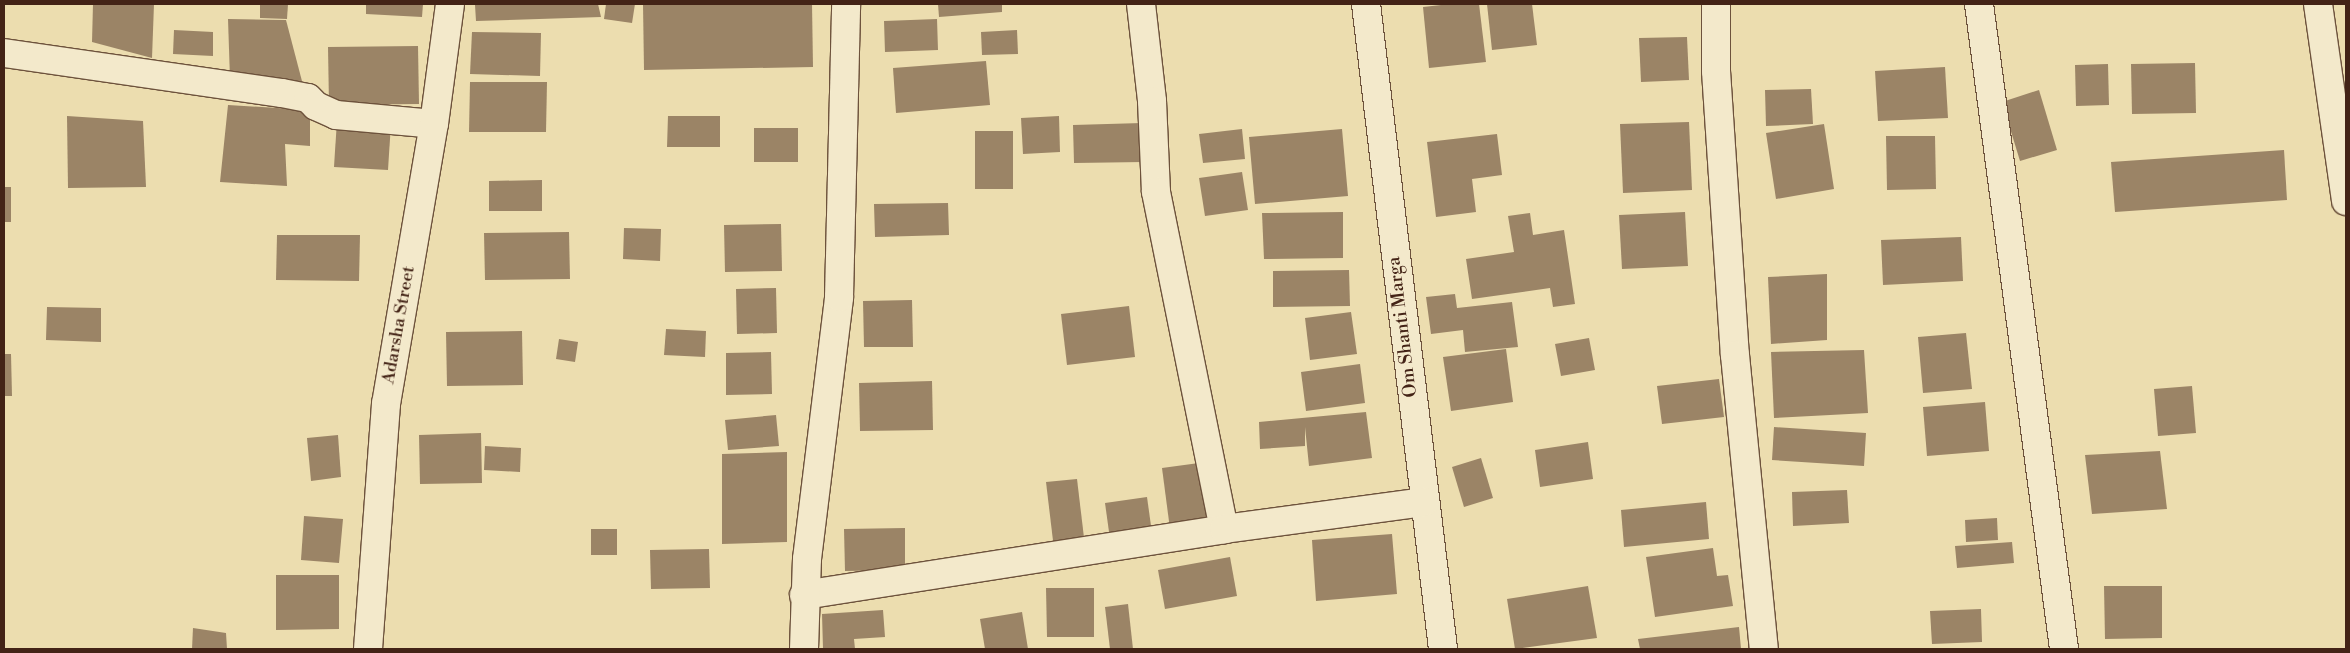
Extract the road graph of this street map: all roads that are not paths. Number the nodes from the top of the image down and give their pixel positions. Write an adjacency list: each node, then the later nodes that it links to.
1 (450, 4): 9 (street, Adarsha Street)
2 (846, 4): 13 (street)
3 (1141, 4): 12 (street)
4 (1366, 4): 11 (street, Om Shanti Marga)
5 (1716, 4): 17 (street)
6 (1979, 4): 18 (street)
7 (2318, 4): 10 (street)
8 (4, 53): 9 (street)
9 (434, 124): 14 (street, Adarsha Street)
10 (2346, 201)
11 (1424, 502): 12 (street); 16 (street, Om Shanti Marga)
12 (1224, 529): 13 (street)
13 (804, 595): 15 (street)
14 (368, 649)
15 (804, 649)
16 (1442, 649)
17 (1764, 649)
18 (2064, 649)

